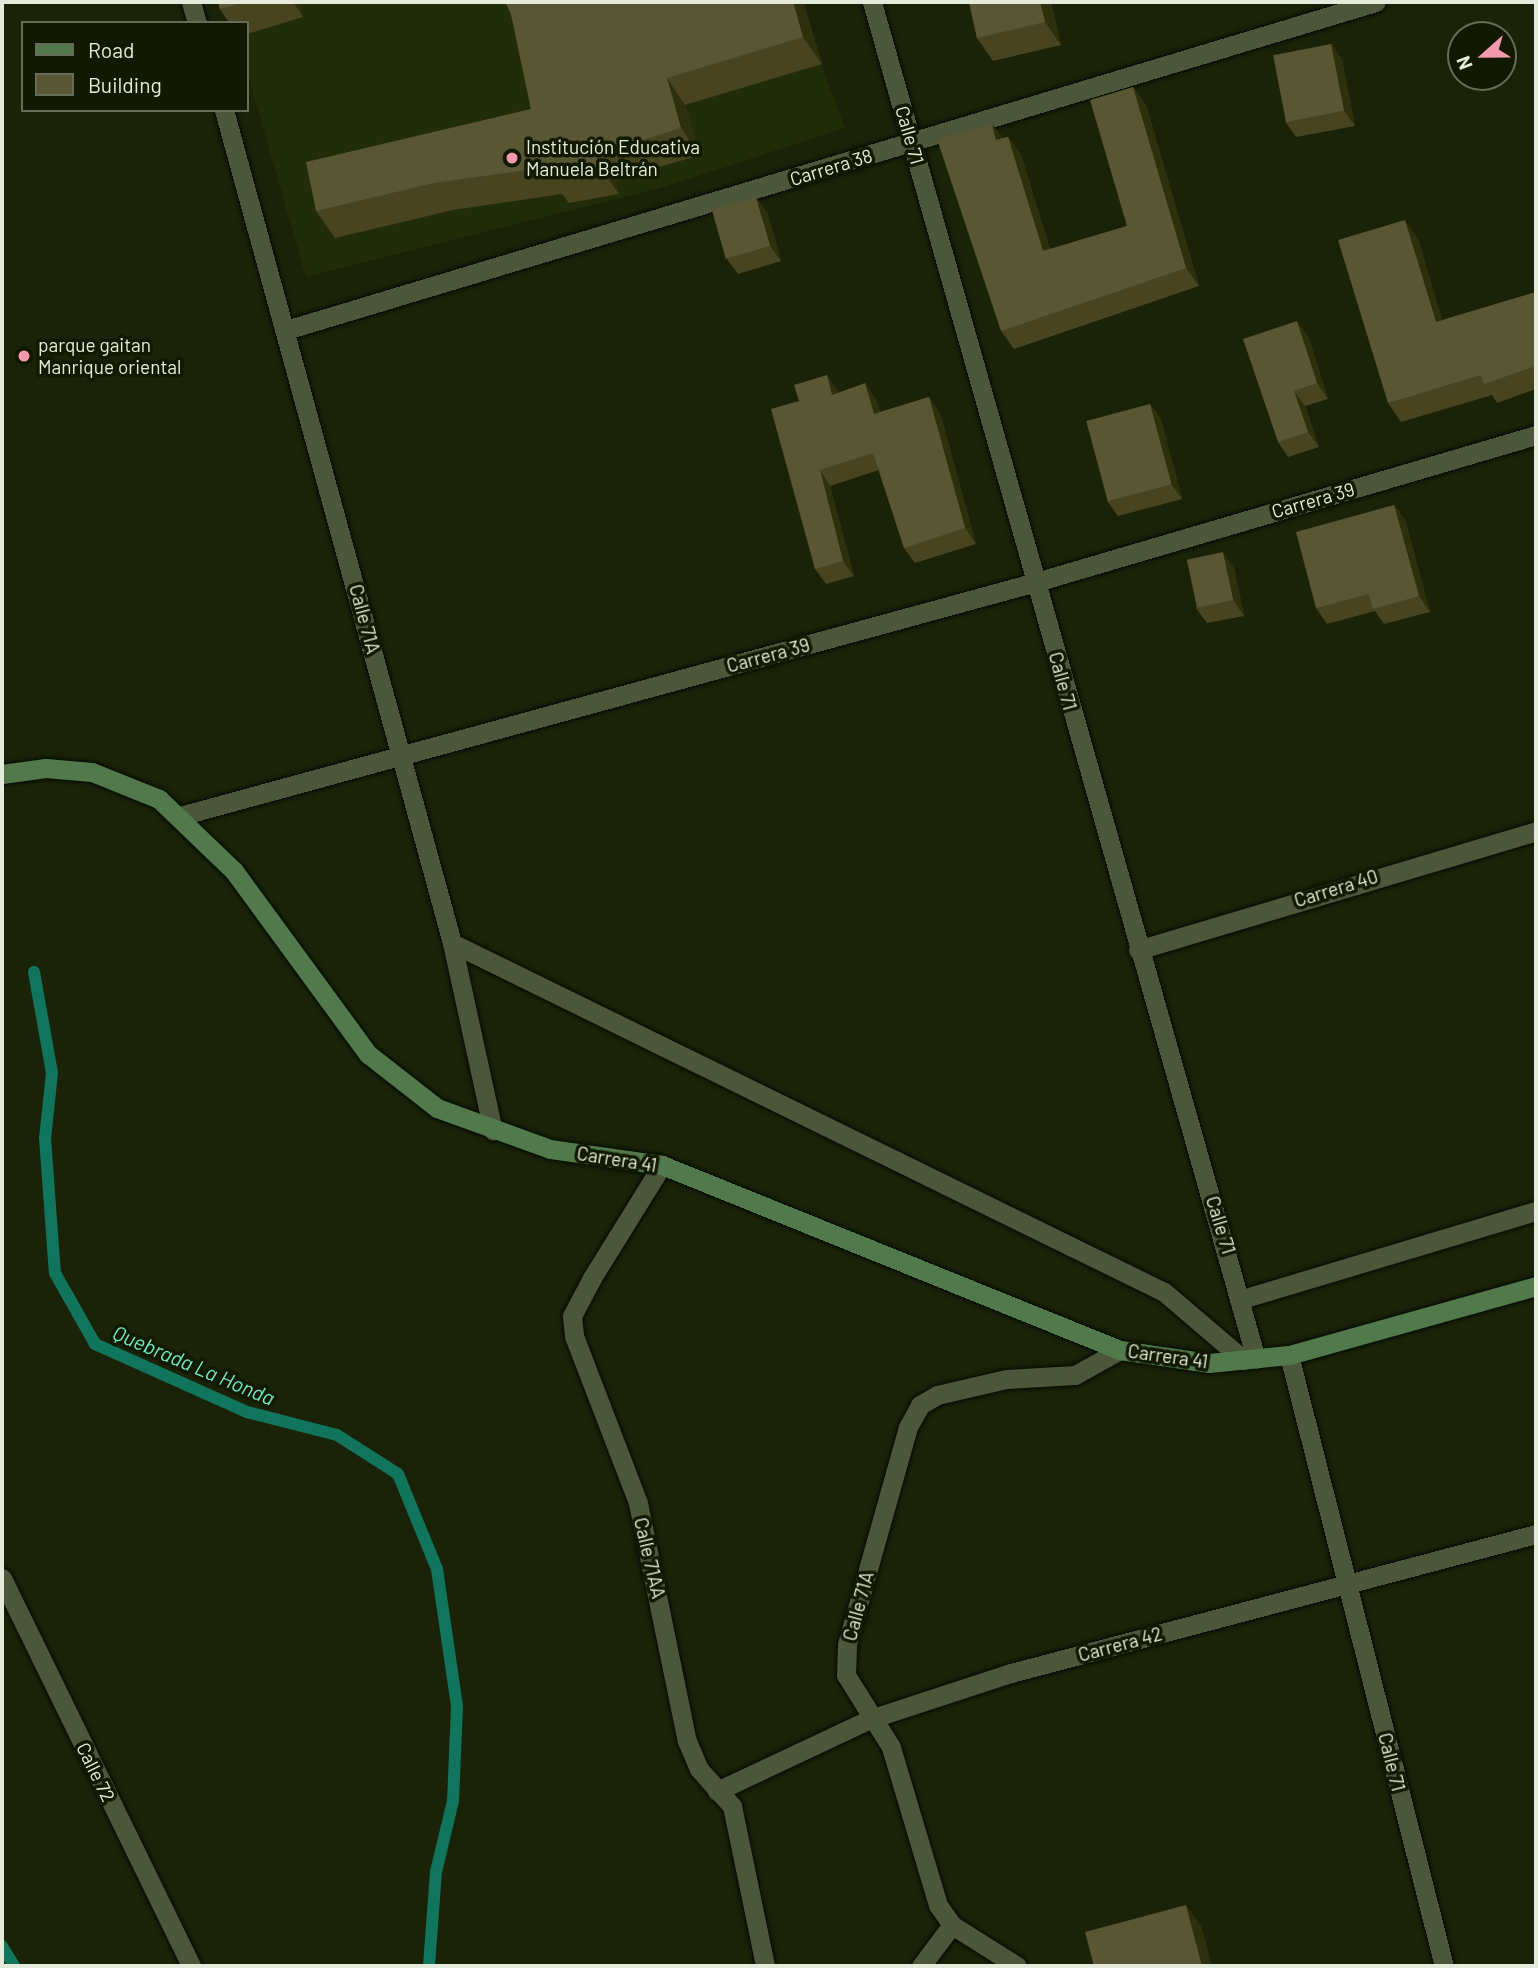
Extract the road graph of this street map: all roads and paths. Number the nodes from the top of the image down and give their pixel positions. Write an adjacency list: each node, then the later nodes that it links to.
1 (191, 2): 4 (street)
2 (872, 2): 6 (street, Calle 71)
3 (1376, 2): 6 (street, Carrera 38)
4 (196, 21)
5 (225, 112): 7 (street, Calle 71A)
6 (912, 143): 7 (street, Carrera 38); 9 (street, Calle 71)
7 (286, 330): 10 (street, Calle 71A)
8 (1536, 435): 9 (street, Carrera 39)
9 (1036, 582): 10 (street, Carrera 39); 15 (street, Calle 71)
10 (402, 755): 12 (street, Carrera 39); 14 (street, Calle 71A)
11 (2, 774): 12 (main road)
12 (180, 816): 16 (main road, Carrera 41)
13 (1536, 831): 15 (street, Carrera 40)
14 (452, 943): 16 (street, Calle 71A); 23 (street, Carrera 41)
15 (1138, 950): 20 (street, Calle 71)
16 (493, 1131): 17 (main road, Carrera 41)
17 (662, 1165): 21 (main road, Carrera 41); 28 (street, Calle 71AA)
18 (1536, 1210): 20 (street)
19 (1536, 1286): 22 (main road, Carrera 41)
20 (1242, 1299): 23 (street, Calle 71)
21 (1120, 1350): 23 (main road, Carrera 41); 27 (street, Calle 71A)
22 (1289, 1355): 23 (main road, Carrera 41); 26 (street, Calle 71)
23 (1250, 1360)
24 (1536, 1534): 26 (street, Carrera 42)
25 (2, 1578): 30 (street, Calle 72)
26 (1346, 1584): 27 (street, Carrera 42); 34 (street, Calle 71)
27 (870, 1718): 28 (street, Carrera 42); 29 (street, Calle 71A)
28 (717, 1791): 31 (street, Calle 71AA)
29 (952, 1925): 32 (street); 33 (street)
30 (191, 1966)
31 (765, 1966)
32 (921, 1966)
33 (1017, 1966)
34 (1444, 1966)

